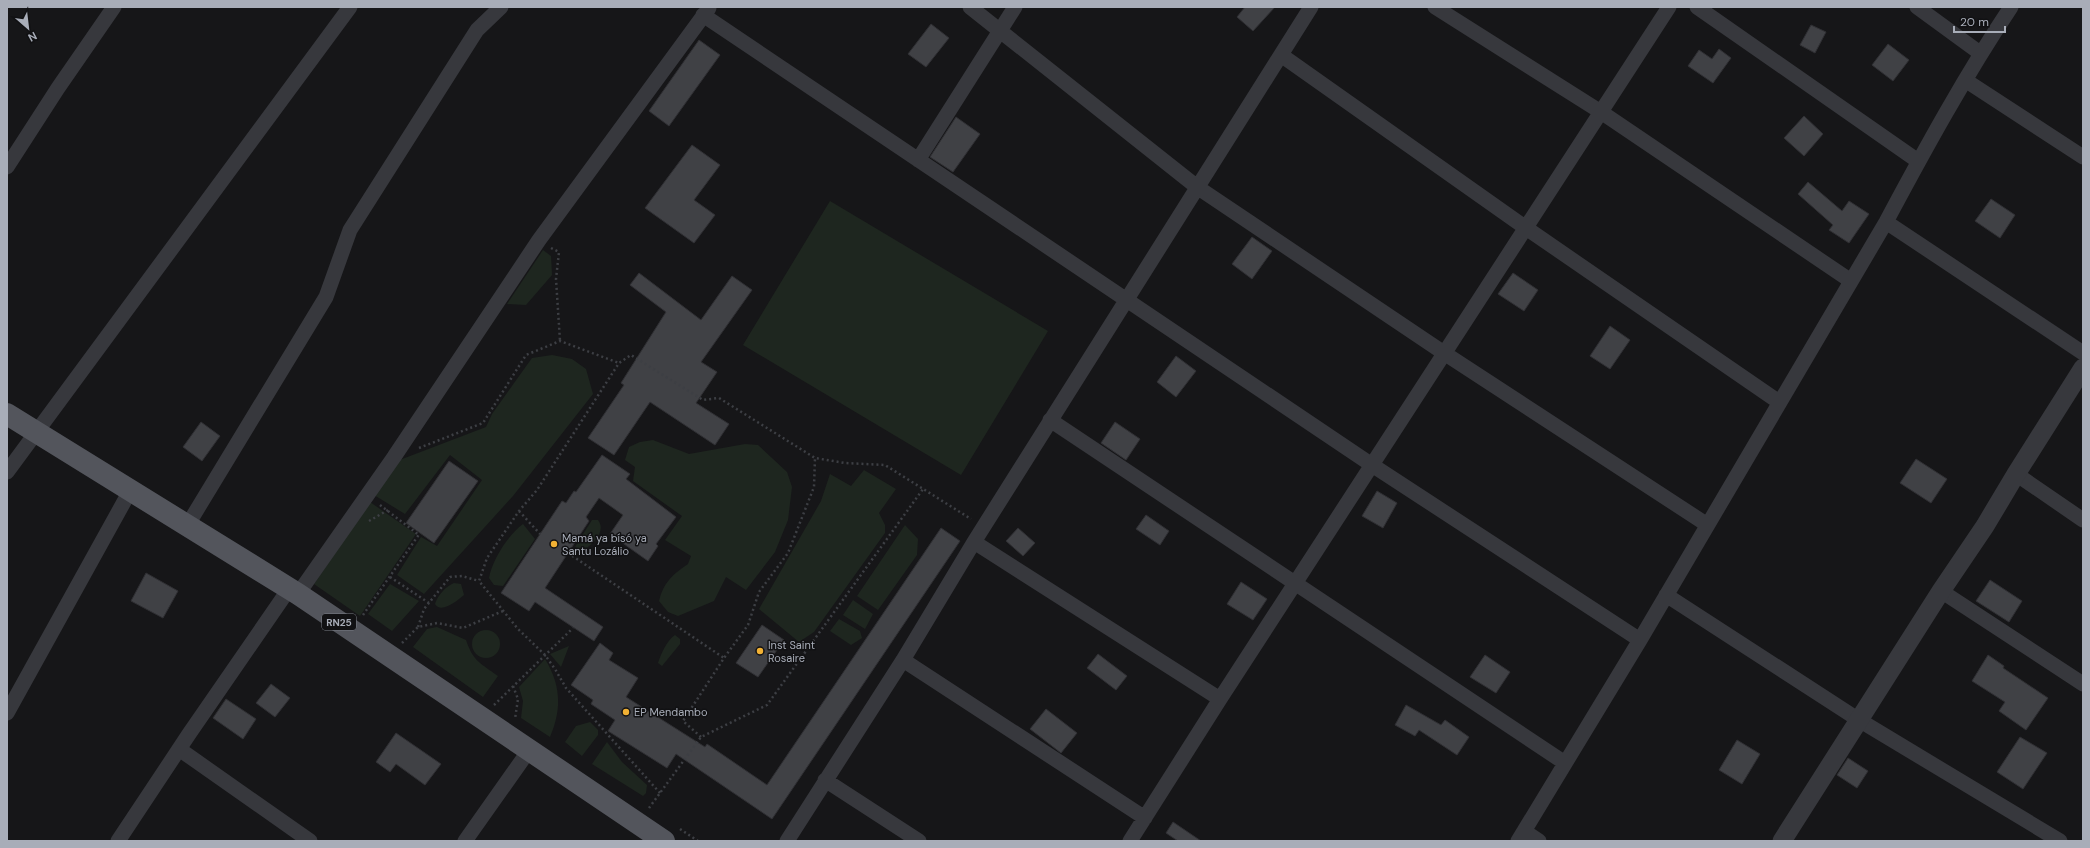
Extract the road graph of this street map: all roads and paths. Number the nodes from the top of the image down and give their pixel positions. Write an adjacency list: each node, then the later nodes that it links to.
1 (114, 7): 21 (street)
2 (350, 7): 36 (street)
3 (501, 7): 48 (street)
4 (970, 7): 13 (street)
5 (1015, 7): 13 (street)
6 (1311, 7): 15 (street)
7 (1435, 7): 17 (street)
8 (1669, 7): 17 (street)
9 (1697, 7): 20 (street)
10 (1917, 7): 14 (street)
11 (2011, 7): 14 (street)
12 (706, 11): 19 (street); 25 (street)
13 (1000, 30): 19 (street); 22 (street)
14 (1980, 54): 16 (street)
15 (1281, 55): 22 (street); 24 (street)
16 (1965, 80): 18 (street); 20 (street)
17 (1601, 112): 24 (street); 26 (street)
18 (2083, 157)
19 (918, 160): 27 (street)
20 (1918, 161): 23 (street)
21 (7, 167)
22 (1197, 187): 27 (street); 29 (street)
23 (1886, 222): 26 (street); 30 (street)
24 (1526, 228): 29 (street); 33 (street)
25 (539, 240): 28 (path); 37 (street)
26 (1851, 281): 33 (street)
27 (1127, 299): 35 (street); 39 (street)
28 (560, 341): 31 (path); 37 (path)
29 (1444, 353): 39 (street); 47 (street)
30 (2083, 353)
31 (619, 363): 38 (path); 45 (path)
32 (2083, 368): 41 (street)
33 (1779, 402): 47 (street)
34 (7, 414): 36 (main road, RN25)
35 (1050, 420): 49 (street); 55 (street)
36 (35, 432): 40 (street); 43 (main road, RN25)
37 (394, 457): 44 (street)
38 (815, 458): 42 (path); 67 (path)
39 (1372, 465): 55 (street); 64 (street)
40 (7, 472)
41 (2016, 474): 46 (street); 56 (street)
42 (922, 489): 49 (path); 76 (path)
43 (130, 491): 48 (main road, RN25); 73 (street)
44 (367, 495): 53 (path); 57 (street)
45 (519, 511): 50 (path); 54 (path)
46 (2083, 520)
47 (1706, 524): 58 (street)
48 (187, 526): 57 (main road, RN25)
49 (983, 526): 51 (street)
50 (540, 534)
51 (974, 542): 68 (street); 71 (street)
52 (568, 553): 67 (path)
53 (390, 577): 59 (path); 61 (path)
54 (479, 581): 59 (path); 60 (path)
55 (1296, 582): 71 (street); 79 (street)
56 (1941, 591): 69 (street); 74 (street)
57 (294, 592): 77 (street); 78 (main road, RN25)
58 (1666, 595): 64 (street); 74 (street)
59 (430, 603): 62 (path)
60 (503, 611): 62 (path); 66 (path)
61 (359, 621)
62 (418, 628): 65 (path)
63 (573, 628): 66 (path)
64 (1640, 640): 79 (street)
65 (398, 647)
66 (545, 655): 70 (path); 81 (path)
67 (724, 658): 76 (path)
68 (903, 660): 80 (street); 83 (street)
69 (2083, 684)
70 (513, 686): 72 (path); 75 (path)
71 (1220, 699): 83 (street)
72 (491, 708)
73 (7, 713)
74 (1859, 720): 85 (street); 94 (street)
75 (515, 723)
76 (701, 737): 81 (path)
77 (179, 749): 86 (street); 87 (street)
78 (530, 749): 88 (street); 89 (main road, RN25)
79 (1565, 763): 84 (street)
80 (825, 780): 90 (street); 91 (street)
81 (660, 793): 82 (path)
82 (649, 809)
83 (1145, 818): 92 (street)
84 (1521, 836): 93 (street)
85 (1788, 839)
86 (118, 841)
87 (310, 841)
88 (465, 841)
89 (664, 841)
90 (787, 841)
91 (919, 841)
92 (1130, 841)
93 (1539, 841)
94 (2060, 841)

